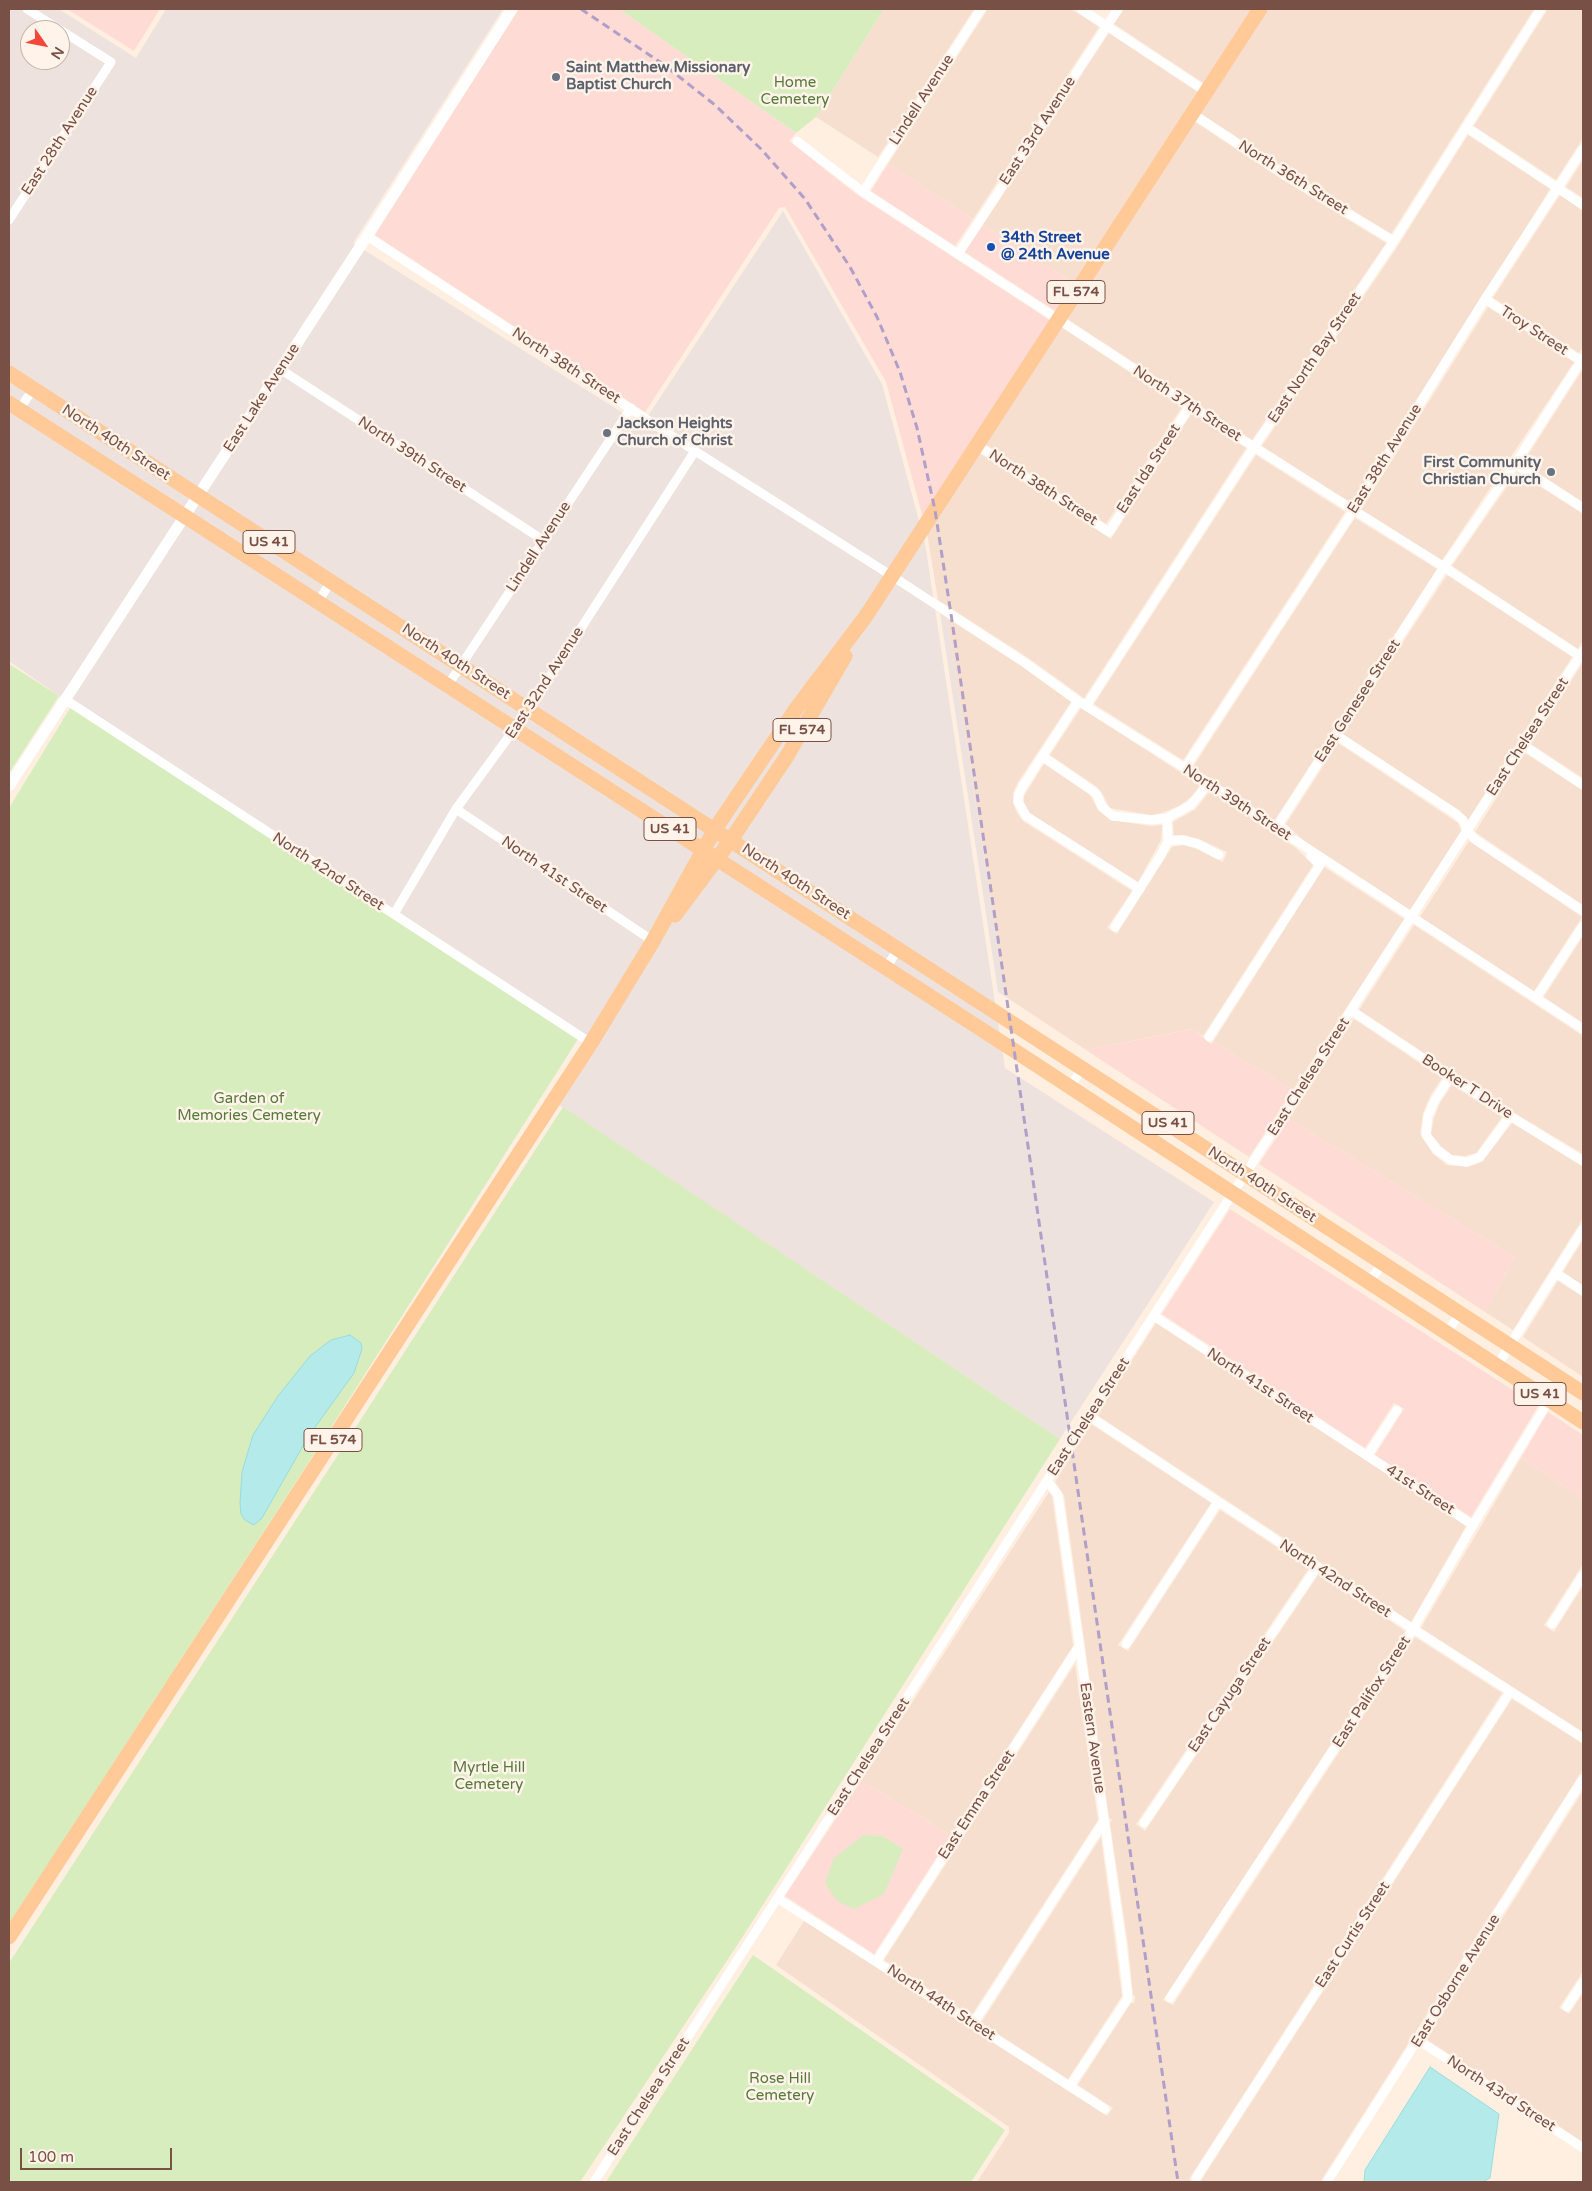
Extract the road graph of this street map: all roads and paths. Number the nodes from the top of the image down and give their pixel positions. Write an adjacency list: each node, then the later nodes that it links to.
1 (27, 9): 17 (street, East 28th Avenue)
2 (512, 9): 18 (street, East Lake Avenue)
3 (981, 9): 15 (street, Lindell Avenue)
4 (1080, 9): 8 (street)
5 (1118, 9): 8 (street, East 33rd Avenue)
6 (1260, 9): 9 (main road, FL 574)
7 (1541, 9): 11 (street, East North Bay Street)
8 (1106, 26): 9 (street); 20 (street, East 33rd Avenue)
9 (1207, 92): 10 (main road, FL 574)
10 (1193, 114): 19 (street, North 36th Street); 22 (main road, FL 574)
11 (1466, 127): 14 (street); 19 (street, East North Bay Street)
12 (797, 141): 15 (street, North 37th Street)
13 (1583, 149): 14 (street, East 38th Avenue)
14 (1558, 188): 16 (street); 21 (street, East 38th Avenue)
15 (863, 192): 20 (street, North 37th Street)
16 (1583, 205)
17 (9, 220)
18 (367, 236): 24 (street, East Lake Avenue); 29 (street, North 38th Street)
19 (1394, 242): 31 (street, East North Bay Street)
20 (958, 254): 22 (street, North 37th Street)
21 (1485, 300): 23 (street, Troy Street); 36 (street, East 38th Avenue)
22 (1059, 320): 28 (street, North 37th Street); 30 (main road, FL 574)
23 (1583, 360): 33 (street, East Genesee Street)
24 (280, 370): 34 (street, East Lake Avenue); 39 (street, North 39th Street)
25 (9, 373): 26 (main road, North 40th Street / US 41)
26 (33, 389): 27 (street); 34 (main road, North 40th Street / US 41)
27 (14, 406): 37 (main road, North 40th Street / US 41)
28 (1190, 406): 31 (street, North 37th Street); 38 (street, East Ida Street)
29 (631, 408): 32 (street, North 38th Street); 39 (street, Lindell Avenue)
30 (977, 445): 38 (street, North 38th Street); 41 (main road, FL 574)
31 (1254, 447): 36 (street, North 37th Street); 49 (street, East North Bay Street)
32 (695, 451): 41 (street, North 38th Street); 50 (street, East 32nd Avenue)
33 (1515, 464): 35 (street); 40 (street, East Genesee Street)
34 (198, 496): 37 (street, East Lake Avenue); 42 (main road, North 40th Street / US 41)
35 (1583, 508)
36 (1353, 511): 40 (street, North 37th Street); 55 (street, East 38th Avenue)
37 (185, 516): 43 (main road, North 40th Street / US 41); 48 (street, East Lake Avenue)
38 (1108, 532)
39 (544, 540): 46 (street, Lindell Avenue)
40 (1444, 568): 45 (street, North 37th Street); 52 (street, East Genesee Street)
41 (892, 576): 44 (main road, FL 574); 49 (street, North 39th Street)
42 (331, 582): 43 (street); 46 (main road, North 40th Street / US 41)
43 (318, 602): 47 (main road, North 40th Street / US 41)
44 (866, 616): 61 (main road, FL 574); 63 (main road, FL 574)
45 (1582, 655): 53 (street, East Chelsea Street)
46 (461, 666): 47 (street, Lindell Avenue); 50 (main road, North 40th Street / US 41)
47 (448, 686): 51 (main road, North 40th Street / US 41)
48 (66, 700): 58 (street, East Lake Avenue); 71 (street, North 42nd Street)
49 (1082, 703): 54 (street, East North Bay Street); 55 (street, North 39th Street)
50 (529, 709): 51 (street, East 32nd Avenue); 61 (main road, North 40th Street / US 41)
51 (516, 730): 59 (street, East 32nd Avenue); 66 (main road, North 40th Street / US 41)
52 (1336, 735): 62 (street); 65 (street, East Genesee Street)
53 (1523, 745): 57 (street); 62 (street, East Chelsea Street)
54 (1042, 756): 60 (street); 69 (street, East North Bay Street)
55 (1185, 768): 56 (street, North 39th Street)
56 (1208, 784): 60 (street); 65 (street, North 39th Street)
57 (1583, 785)
58 (9, 786)
59 (456, 809): 71 (street, East 32nd Avenue); 75 (street, North 41st Street)
60 (1167, 818): 64 (street)
61 (715, 829): 63 (main road, North 40th Street / US 41); 66 (main road, FL 574)
62 (1468, 832): 70 (street); 72 (street, East Chelsea Street)
63 (731, 840): 68 (main road, FL 574); 76 (main road, North 40th Street / US 41)
64 (1168, 842): 67 (street); 69 (street)
65 (1300, 844): 72 (street, North 39th Street); 81 (street, East Genesee Street)
66 (703, 850): 68 (main road, North 40th Street / US 41); 75 (main road, FL 574)
67 (1220, 855)
68 (717, 859): 75 (main road, FL 574); 77 (main road, North 40th Street / US 41)
69 (1140, 889): 73 (street)
70 (1583, 911)
71 (394, 914): 82 (street, North 42nd Street)
72 (1412, 918): 78 (street, North 39th Street); 79 (street, East Chelsea Street)
73 (1115, 926)
74 (1583, 926): 78 (street)
75 (653, 941): 82 (main road, FL 574)
76 (898, 949): 77 (street); 83 (main road, North 40th Street / US 41)
77 (886, 968): 85 (main road, North 40th Street / US 41)
78 (1536, 998): 80 (street, North 39th Street)
79 (1352, 1012): 84 (street, Booker T Drive); 88 (street, East Chelsea Street)
80 (1583, 1029)
81 (1209, 1037)
82 (591, 1043): 122 (main road, FL 574)
83 (1083, 1068): 85 (street); 88 (main road, North 40th Street / US 41)
84 (1450, 1077): 86 (street, Booker T Drive); 86 (street)
85 (1069, 1088): 89 (main road, North 40th Street / US 41)
86 (1510, 1116): 87 (street, Booker T Drive)
87 (1583, 1160)
88 (1245, 1174): 89 (street, East Chelsea Street); 91 (main road, North 40th Street / US 41)
89 (1232, 1194): 93 (main road, North 40th Street / US 41); 96 (street, East Chelsea Street)
90 (1583, 1229): 92 (street)
91 (1382, 1263): 93 (street); 95 (main road, North 40th Street / US 41)
92 (1556, 1273): 94 (street); 98 (street)
93 (1369, 1283): 97 (main road, North 40th Street / US 41)
94 (1583, 1291)
95 (1460, 1313): 97 (street); 98 (main road, North 40th Street / US 41)
96 (1154, 1316): 104 (street, East Chelsea Street); 106 (street, North 41st Street)
97 (1447, 1333): 99 (main road, North 40th Street / US 41)
98 (1510, 1346): 99 (street); 100 (main road, North 40th Street / US 41)
99 (1497, 1366): 102 (main road, North 40th Street / US 41)
100 (1562, 1379): 101 (main road, North 40th Street / US 41); 102 (street, East Palifox Street)
101 (1583, 1393)
102 (1549, 1400): 105 (main road, North 40th Street / US 41); 109 (street, East Palifox Street)
103 (1397, 1410): 106 (street)
104 (1089, 1416): 107 (street, East Chelsea Street); 108 (street, North 42nd Street)
105 (1583, 1422)
106 (1367, 1456): 109 (street, 41st Street)
107 (1048, 1482): 115 (street, Eastern Avenue); 121 (street, East Chelsea Street)
108 (1218, 1502): 110 (street, North 42nd Street); 114 (street)
109 (1473, 1525): 113 (street, East Palifox Street)
110 (1317, 1567): 113 (street, North 42nd Street); 120 (street, East Cayuga Street)
111 (1583, 1575): 112 (street)
112 (1552, 1624)
113 (1413, 1629): 116 (street, North 42nd Street); 125 (street, East Palifox Street)
114 (1126, 1644)
115 (1078, 1648): 119 (street, Eastern Avenue); 123 (street, East Emma Street)
116 (1510, 1692): 117 (street, North 42nd Street); 132 (street, East Curtis Street)
117 (1583, 1738)
118 (1583, 1779): 128 (street, East Osborne Avenue)
119 (1104, 1821): 127 (street); 129 (street, Eastern Avenue)
120 (1144, 1824)
121 (777, 1898): 123 (street, North 44th Street); 133 (street, East Chelsea Street)
122 (9, 1936)
123 (876, 1962): 127 (street, North 44th Street)
124 (1583, 1982): 126 (street)
125 (1170, 1998)
126 (1567, 2007)
127 (973, 2024): 129 (street, North 44th Street)
128 (1418, 2040): 131 (street, North 43rd Street); 134 (street, East Osborne Avenue)
129 (1070, 2086): 130 (street, North 44th Street)
130 (1105, 2109)
131 (1583, 2148)
132 (1196, 2178)
133 (594, 2182)
134 (1327, 2182)

